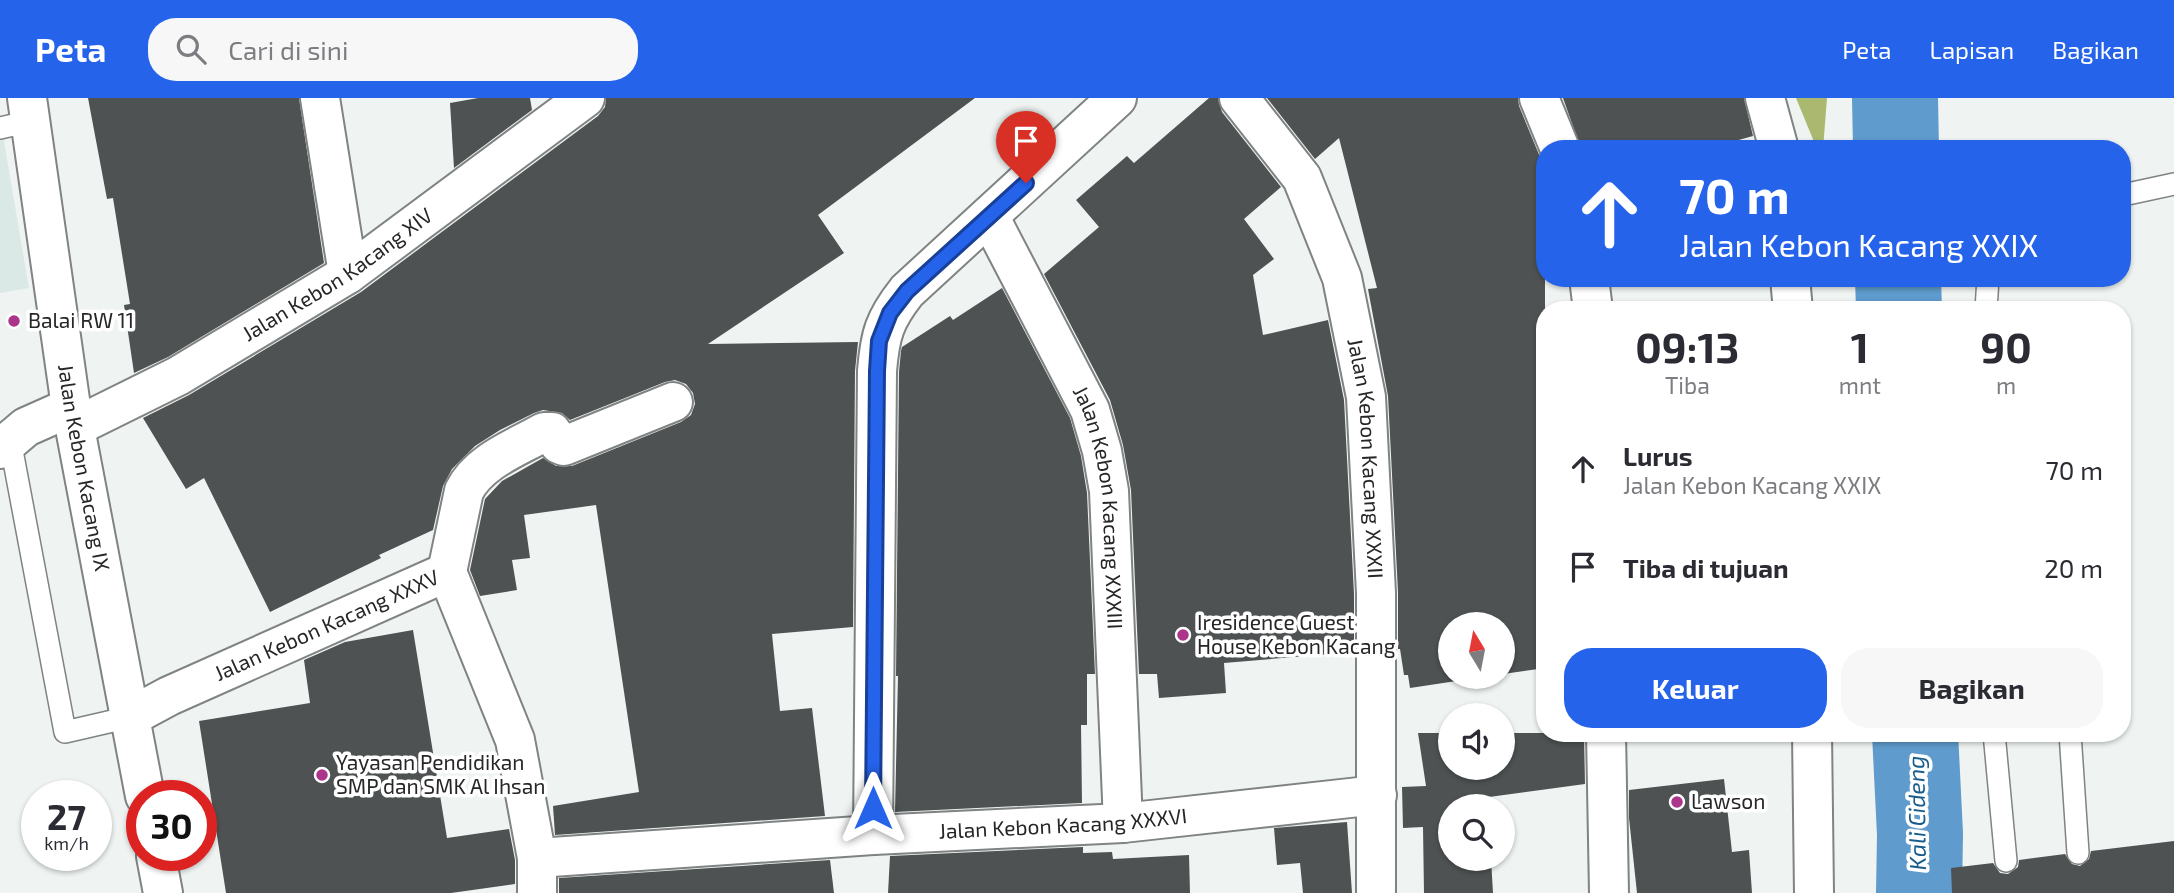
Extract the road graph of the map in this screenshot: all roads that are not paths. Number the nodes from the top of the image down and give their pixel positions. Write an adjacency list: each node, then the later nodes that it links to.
1 (320, 98): 13 (street)
2 (1117, 98): 12 (street)
3 (1239, 98): 24 (street, Jalan Kebon Kacang XXXII)
4 (1539, 98): 8 (street)
5 (1765, 98): 9 (street)
6 (575, 102): 13 (street, Jalan Kebon Kacang XIV)
7 (19, 116): 15 (street, Jalan Kebon Kacang IX)
8 (1556, 140)
9 (1777, 140)
10 (2174, 184): 11 (lane)
11 (2131, 193)
12 (989, 216): 25 (street, Jalan Kebon Kacang XXXIII); 26 (street)
13 (348, 274): 15 (street, Jalan Kebon Kacang XIV)
14 (673, 402): 17 (street)
15 (73, 417): 16 (street, Jalan Kebon Kacang XIV); 18 (street, Jalan Kebon Kacang IX)
16 (3, 441): 18 (lane)
17 (447, 572): 18 (street, Jalan Kebon Kacang XXXV); 30 (street, Jalan Kebon Kacang XXXV)
18 (130, 717): 23 (street, Jalan Kebon Kacang IX)
19 (1606, 742): 33 (street)
20 (1812, 742): 34 (street)
21 (1995, 742): 28 (lane)
22 (2071, 742): 27 (lane)
23 (142, 780)
24 (1377, 795): 25 (street, Jalan Kebon Kacang XXXVI); 32 (street, Jalan Kebon Kacang XXXII)
25 (1123, 824): 26 (street, Jalan Kebon Kacang XXXVI)
26 (873, 835): 30 (street, Jalan Kebon Kacang XXXVI)
27 (2078, 853)
28 (2006, 861)
29 (159, 871): 31 (street)
30 (537, 876)
31 (163, 893)
32 (1376, 893)
33 (1609, 893)
34 (1814, 893)

